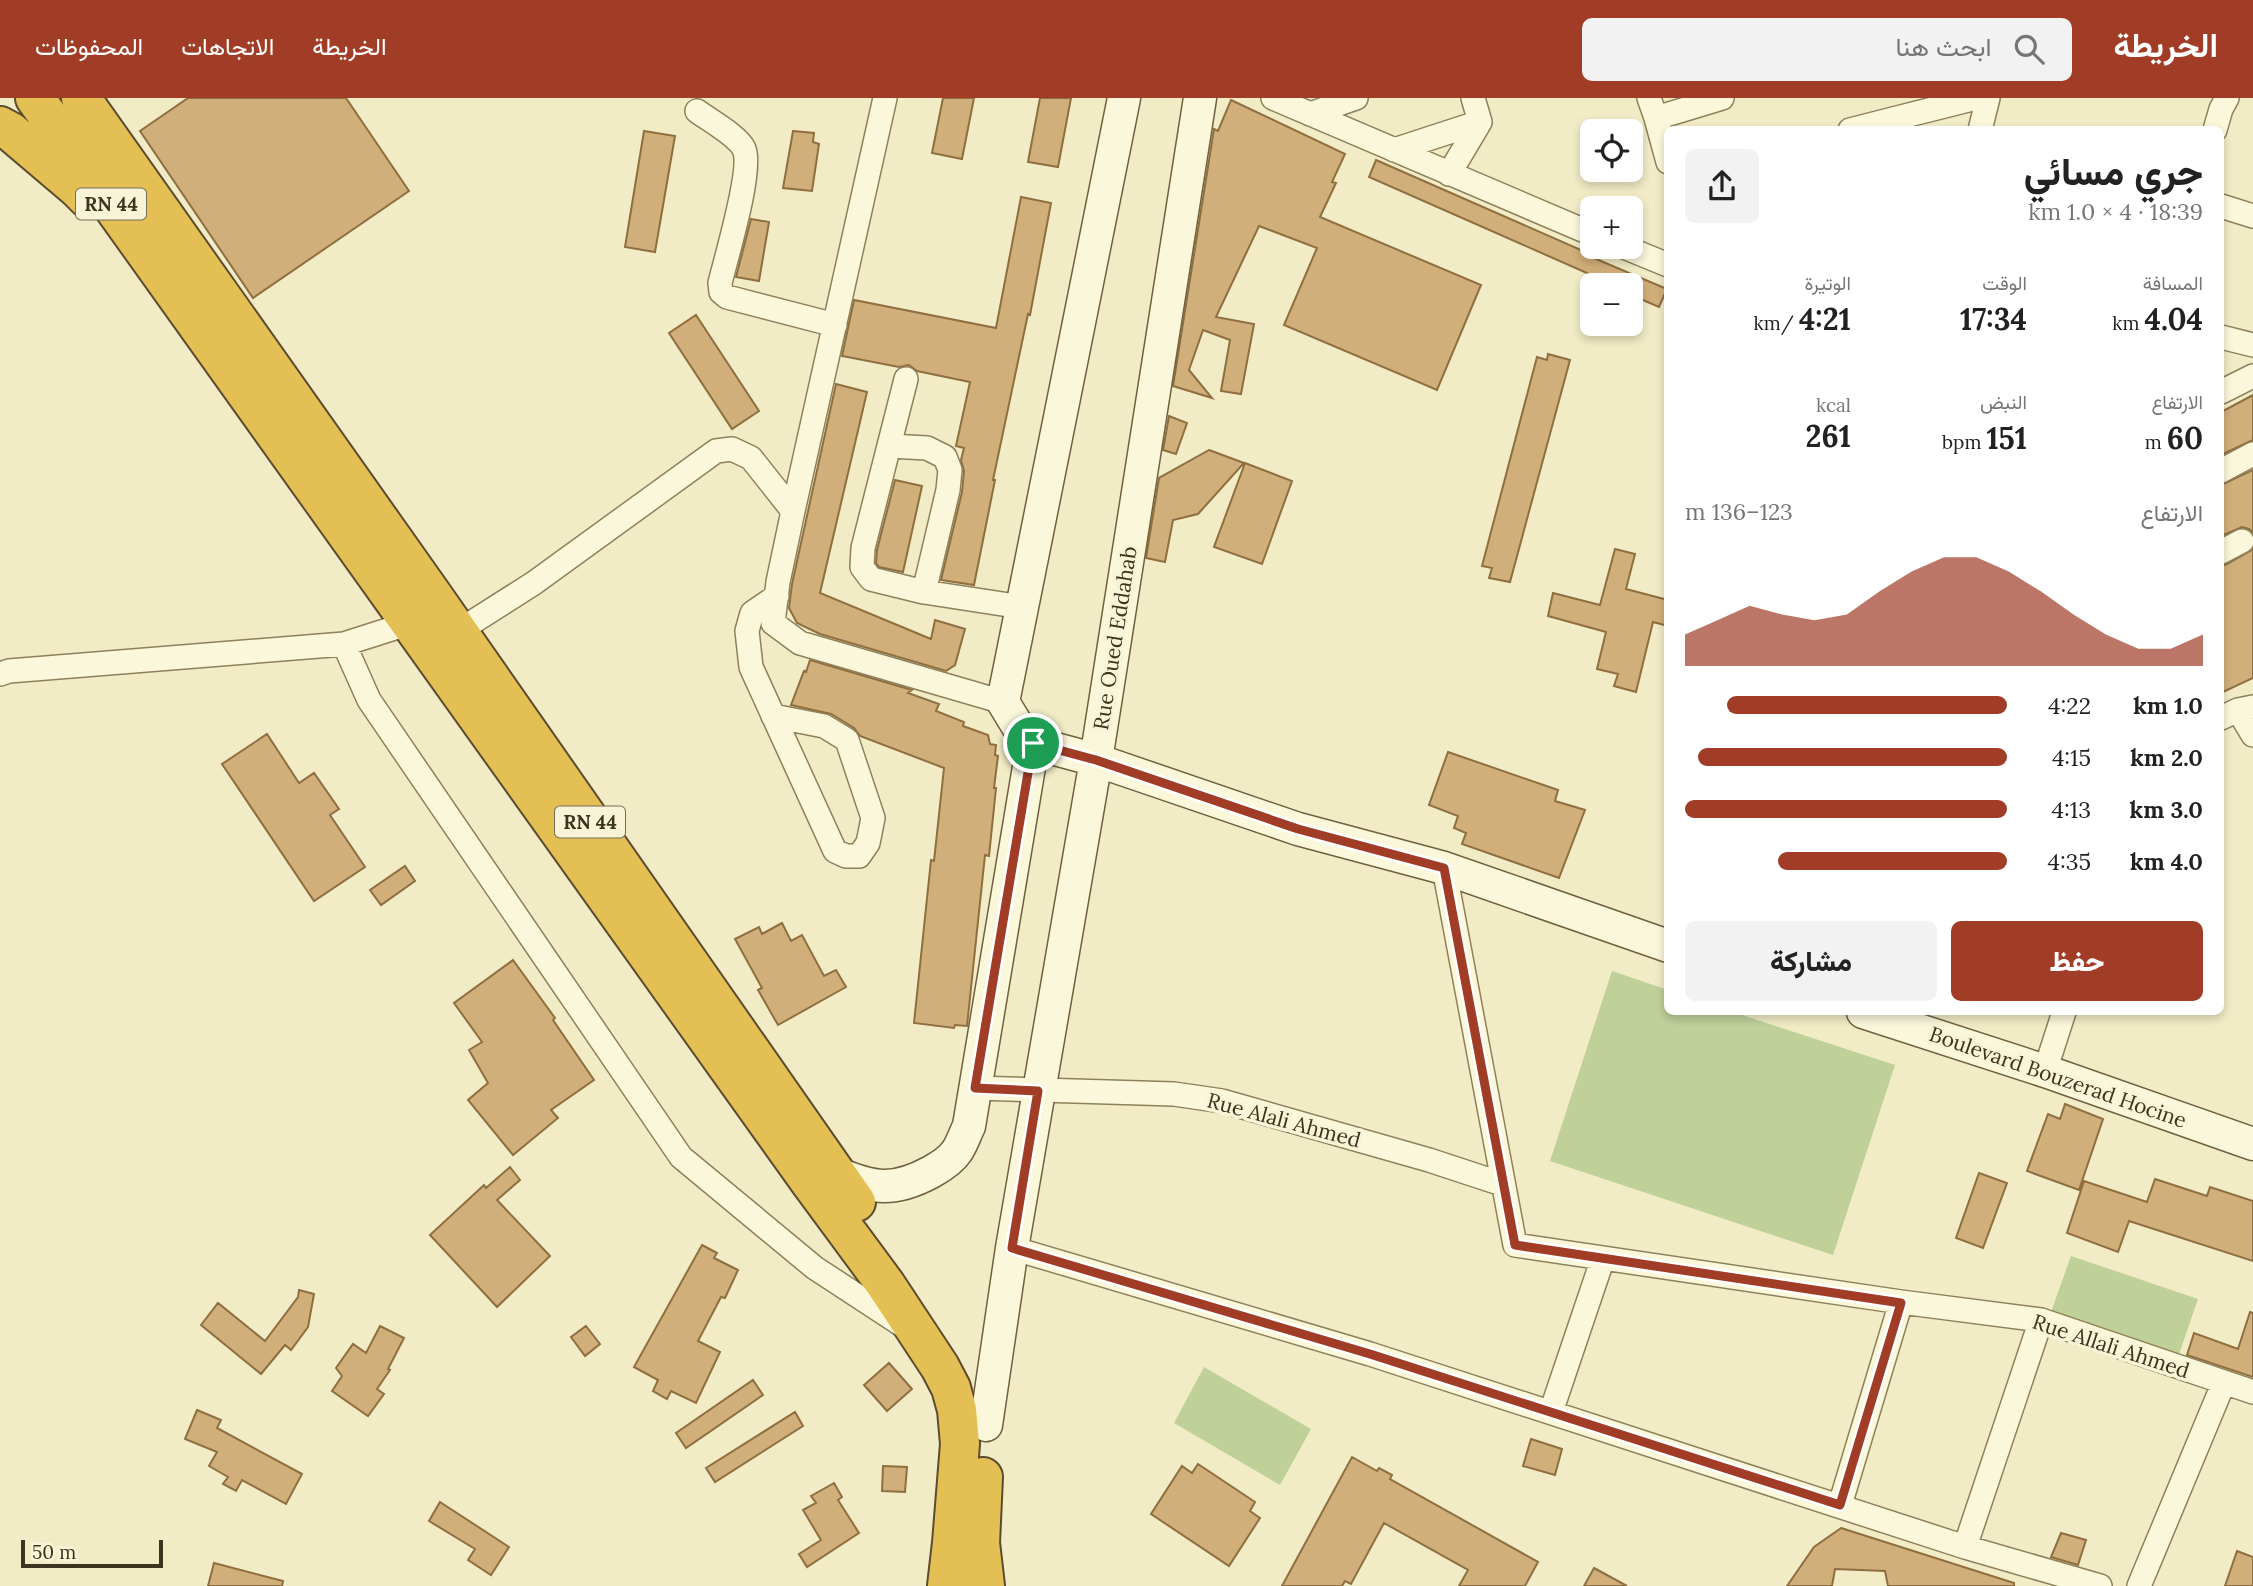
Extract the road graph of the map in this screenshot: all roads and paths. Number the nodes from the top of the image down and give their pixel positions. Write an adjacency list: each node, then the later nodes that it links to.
1 (35, 98): 33 (highway, RN 44)
2 (81, 98): 27 (highway, RN 44)
3 (106, 98): 27 (highway)
4 (885, 98): 34 (street)
5 (1124, 98): 48 (main road)
6 (1200, 98): 58 (main road, Rue Oued Eddahab)
7 (1274, 98): 17 (street)
8 (1356, 98): 17 (street)
9 (1473, 98): 18 (street)
10 (1722, 98): 14 (street)
11 (1976, 98): 19 (street)
12 (1989, 98): 22 (street)
13 (2227, 98): 23 (street)
14 (1690, 103): 15 (street)
15 (1652, 108): 24 (street)
16 (697, 111): 34 (street)
17 (1310, 114): 25 (street)
18 (1480, 122): 25 (street); 26 (street)
19 (1893, 123): 21 (street)
20 (0, 126): 33 (highway)
21 (1875, 126)
22 (1981, 126)
23 (2216, 126)
24 (1664, 148)
25 (1394, 150): 26 (street)
26 (1449, 174): 30 (street)
27 (152, 200): 50 (highway, RN 44)
28 (2224, 207): 29 (street)
29 (2253, 216)
30 (1580, 228)
31 (1643, 255): 32 (street)
32 (1664, 263)
33 (186, 311): 49 (highway, RN 44)
34 (835, 325): 43 (street)
35 (2224, 338): 36 (street)
36 (2253, 345)
37 (2253, 376): 39 (street)
38 (906, 379): 40 (street)
39 (2224, 390)
40 (890, 446): 46 (street); 46 (street)
41 (2253, 454): 42 (street)
42 (2224, 469)
43 (793, 512): 47 (street); 50 (street)
44 (2242, 541): 45 (street)
45 (2224, 550)
46 (924, 592): 48 (street)
47 (777, 596): 53 (street); 55 (street)
48 (1022, 607): 53 (main road)
49 (410, 623): 51 (street); 73 (highway, RN 44)
50 (457, 632): 67 (highway, RN 44)
51 (344, 644): 52 (street); 73 (street)
52 (0, 674)
53 (1003, 702): 57 (main road)
54 (2237, 712): 56 (street)
55 (773, 716): 55 (street)
56 (2253, 735)
57 (1033, 743): 58 (main road); 64 (main road)
58 (1096, 760): 59 (main road); 65 (main road, Rue Oued Eddahab)
59 (1444, 868): 60 (main road); 68 (street, Rue Allali Ahmed)
60 (1664, 945)
61 (1872, 1015): 63 (main road, Boulevard Bouzerad Hocine)
62 (2063, 1015): 63 (street)
63 (2045, 1071): 66 (main road, Boulevard Bouzerad Hocine)
64 (975, 1088): 65 (street, Rue Alali Ahmed); 67 (main road)
65 (1038, 1091): 68 (street, Rue Alali Ahmed); 69 (main road, Rue Oued Eddahab)
66 (2251, 1137)
67 (836, 1173): 77 (highway, RN 44)
68 (1502, 1184): 70 (street, Rue Allali Ahmed)
69 (1012, 1248): 76 (street); 77 (main road, Rue Oued Eddahab)
70 (1603, 1258): 71 (street, Rue Allali Ahmed); 76 (street)
71 (1901, 1303): 72 (street, Rue Allali Ahmed); 78 (street)
72 (2041, 1320): 74 (street, Rue Allali Ahmed); 79 (street)
73 (920, 1337): 80 (highway, RN 44)
74 (2224, 1382): 75 (street, Rue Allali Ahmed); 83 (street)
75 (2253, 1392)
76 (1551, 1412): 78 (street)
77 (986, 1425): 81 (highway, RN 44)
78 (1840, 1505): 79 (street)
79 (1965, 1547): 82 (street)
80 (947, 1586)
81 (985, 1586)
82 (2100, 1586)
83 (2139, 1586)

